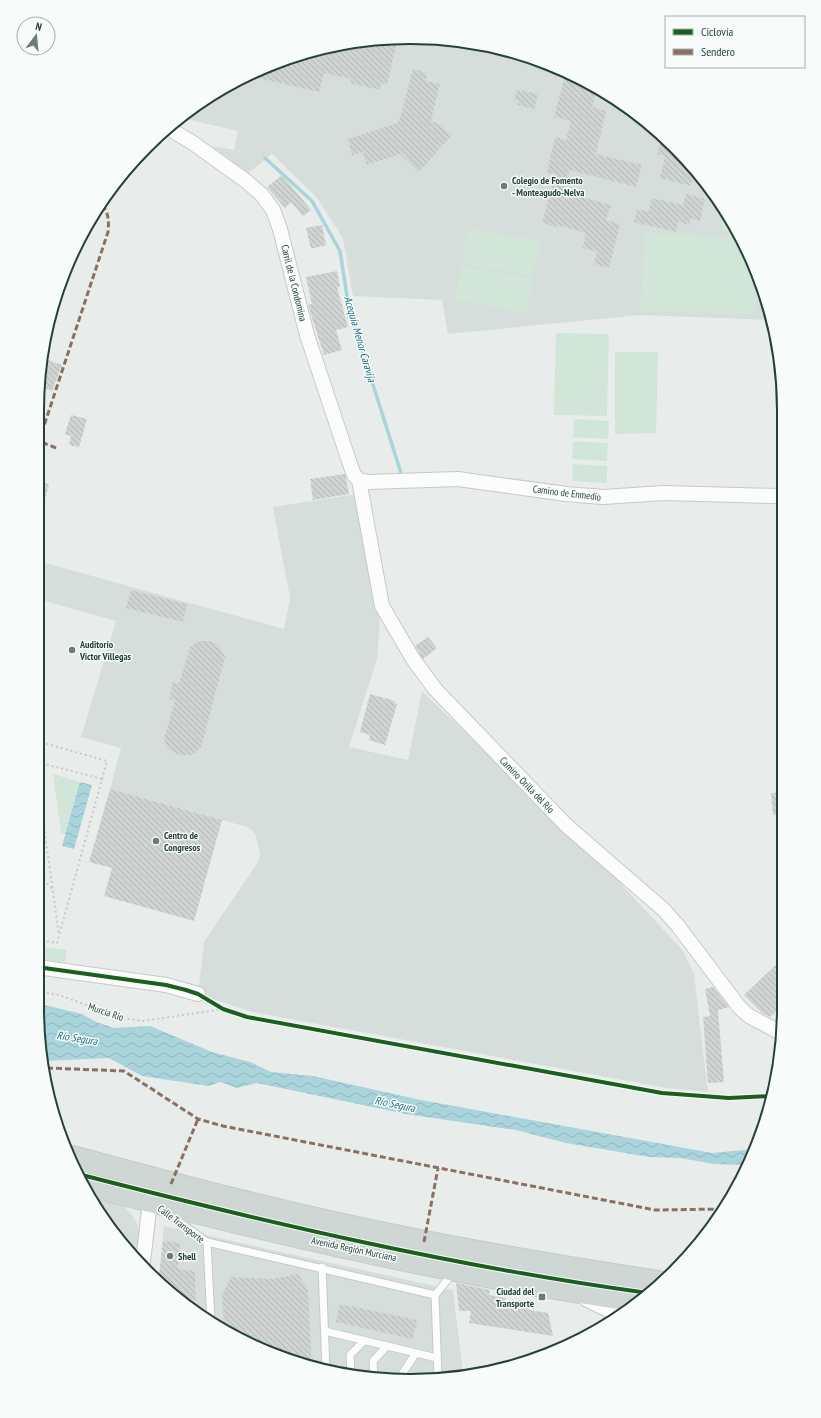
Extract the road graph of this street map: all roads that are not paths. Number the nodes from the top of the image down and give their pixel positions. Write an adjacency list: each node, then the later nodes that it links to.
1 (173, 131): 2 (street, Carril de la Condomina)
2 (359, 480): 3 (street, Camino de Enmedio); 6 (street, Camino Orilla del Río)
3 (777, 496)
4 (44, 968): 5 (street)
5 (198, 994)
6 (776, 1030)
7 (77, 1158): 14 (main road, Avenida Región Murciana)
8 (91, 1187): 9 (main road, Avenida Región Murciana)
9 (150, 1201): 10 (lane, Calle Transporte); 11 (street); 13 (main road, Avenida Región Murciana)
10 (207, 1242): 12 (lane); 19 (lane, Calle Transporte)
11 (143, 1258)
12 (322, 1267): 16 (lane); 20 (lane)
13 (454, 1271): 15 (main road, Avenida Región Murciana); 16 (lane)
14 (654, 1281)
15 (561, 1289): 17 (main road); 18 (street, Avenida Región Murciana)
16 (436, 1295): 24 (lane)
17 (632, 1300)
18 (613, 1313)
19 (211, 1314)
20 (324, 1331): 21 (lane); 25 (lane)
21 (364, 1341): 22 (lane); 26 (lane)
22 (387, 1346): 23 (lane); 27 (lane)
23 (416, 1353): 24 (lane); 29 (lane)
24 (437, 1358): 28 (lane)
25 (326, 1364)
26 (351, 1369)
27 (374, 1372)
28 (438, 1373)
29 (402, 1374)

